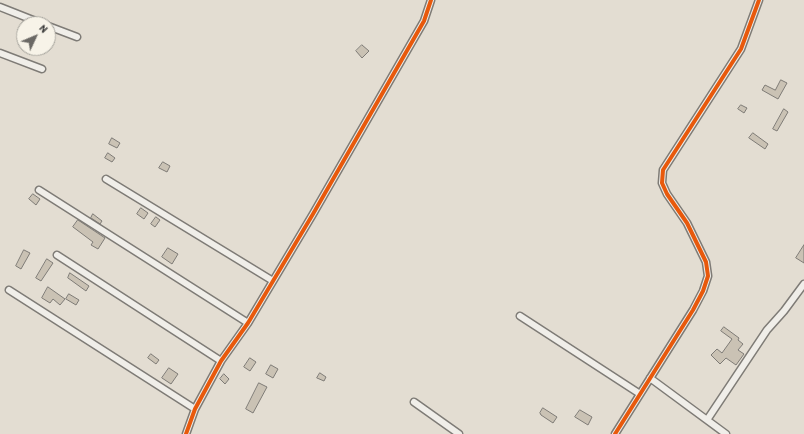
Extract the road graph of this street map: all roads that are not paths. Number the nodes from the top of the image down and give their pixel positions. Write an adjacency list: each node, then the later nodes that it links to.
1 (431, 0): 12 (street)
2 (759, 0): 18 (street)
3 (0, 7): 4 (street)
4 (23, 16)
5 (56, 29): 6 (street)
6 (76, 37)
7 (0, 53): 8 (street)
8 (42, 69)
9 (106, 179): 12 (street)
10 (39, 190): 16 (street)
11 (57, 256): 17 (street)
12 (273, 281): 16 (street)
13 (804, 284): 22 (street)
14 (9, 290): 21 (street)
15 (520, 316): 19 (street)
16 (248, 323): 17 (street)
17 (221, 361): 21 (street)
18 (650, 378): 19 (street); 22 (street)
19 (640, 394): 25 (street)
20 (414, 402): 24 (street)
21 (195, 408): 23 (street)
22 (707, 420): 26 (street)
23 (186, 434)
24 (459, 434)
25 (615, 434)
26 (726, 434)

